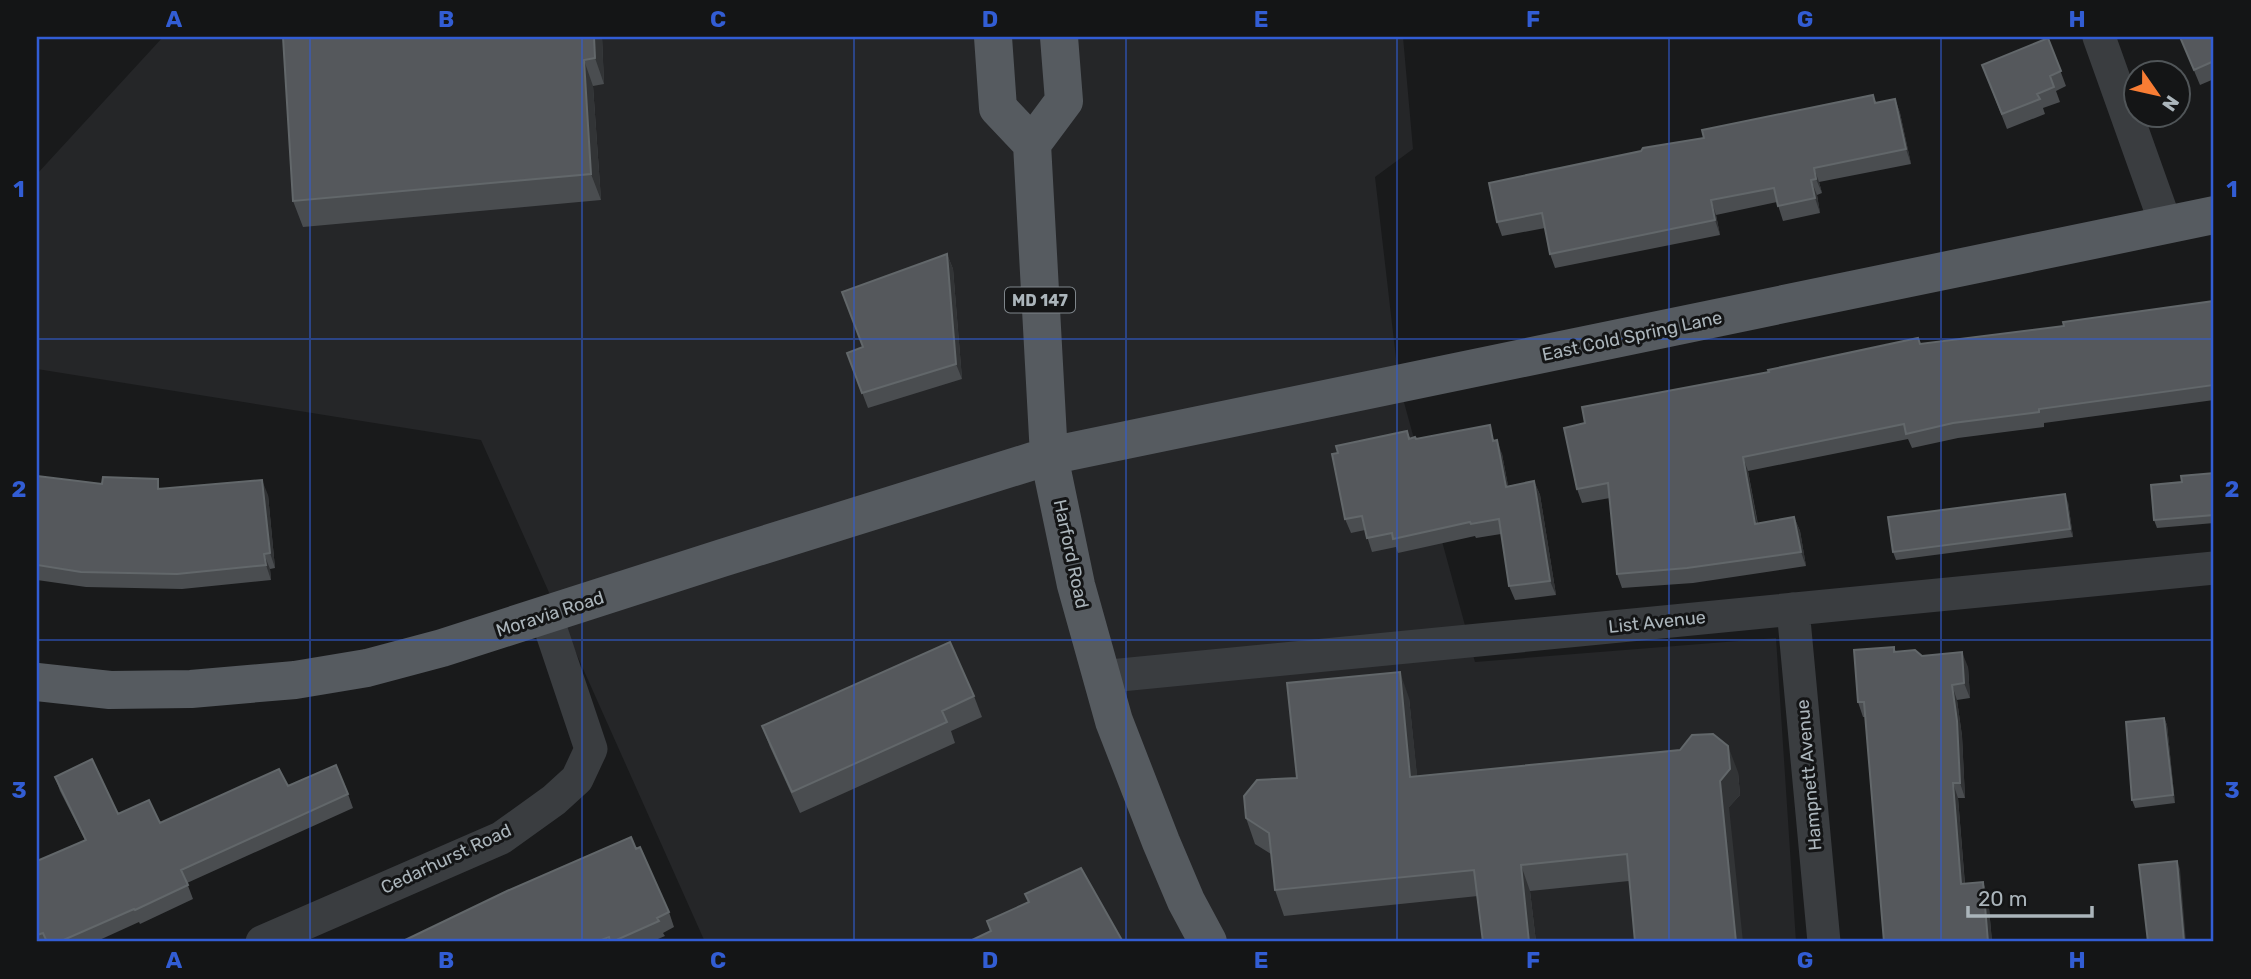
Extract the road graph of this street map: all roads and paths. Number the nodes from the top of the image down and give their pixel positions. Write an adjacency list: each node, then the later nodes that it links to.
1 (993, 37): 4 (main road)
2 (1059, 37): 4 (main road)
3 (2099, 37): 6 (street)
4 (1032, 144): 7 (main road, Harford Road / MD 147)
5 (2214, 215): 6 (main road, East Cold Spring Lane)
6 (2166, 225): 7 (main road, East Cold Spring Lane)
7 (1049, 456): 10 (main road, Moravia Road); 11 (main road, Harford Road / MD 147)
8 (2214, 568): 9 (street, List Avenue)
9 (1793, 609): 11 (street, List Avenue); 15 (street, Hampnett Avenue)
10 (546, 615): 12 (main road, Moravia Road); 13 (street, Cedarhurst Road)
11 (1100, 677): 14 (main road, Harford Road / MD 147)
12 (37, 682)
13 (262, 942)
14 (1208, 942)
15 (1824, 942)

